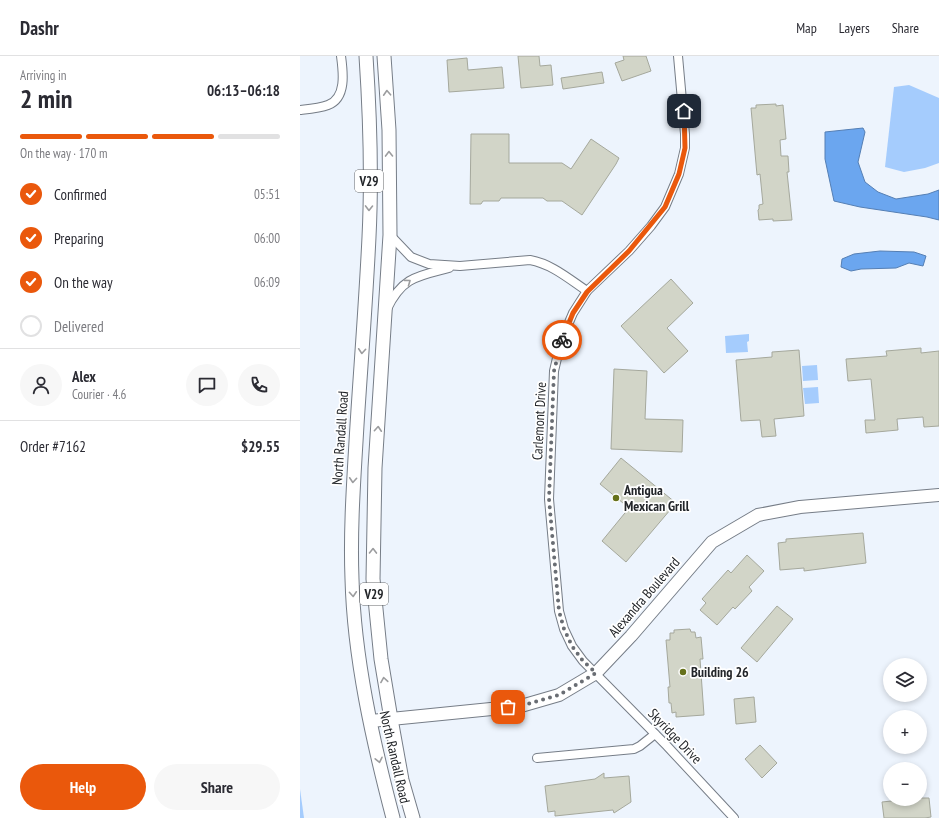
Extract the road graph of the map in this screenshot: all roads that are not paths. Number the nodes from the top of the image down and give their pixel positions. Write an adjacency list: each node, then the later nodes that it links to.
1 (341, 56): 5 (street)
2 (366, 56): 13 (main road, North Randall Road / V29, one-way to 13)
3 (384, 56): 6 (main road, North Randall Road / V29, one-way to 3)
4 (678, 56): 8 (street, Carlemont Drive)
5 (300, 110)
6 (390, 236): 7 (street); 9 (main road, North Randall Road / V29)
7 (460, 266): 8 (street); 9 (street, one-way to 7)
8 (587, 292): 11 (street, Carlemont Drive)
9 (385, 313): 12 (main road, North Randall Road / V29, one-way to 9)
10 (939, 495): 11 (street, Alexandra Boulevard)
11 (596, 673): 12 (street, Alexandra Boulevard); 14 (street, Skyridge Drive)
12 (391, 719): 13 (street, Alexandra Boulevard); 17 (main road, North Randall Road / V29)
13 (371, 721): 16 (main road, North Randall Road / V29, one-way to 16)
14 (655, 734): 15 (street); 18 (street, Skyridge Drive)
15 (536, 758)
16 (393, 818)
17 (413, 818)
18 (734, 818)

